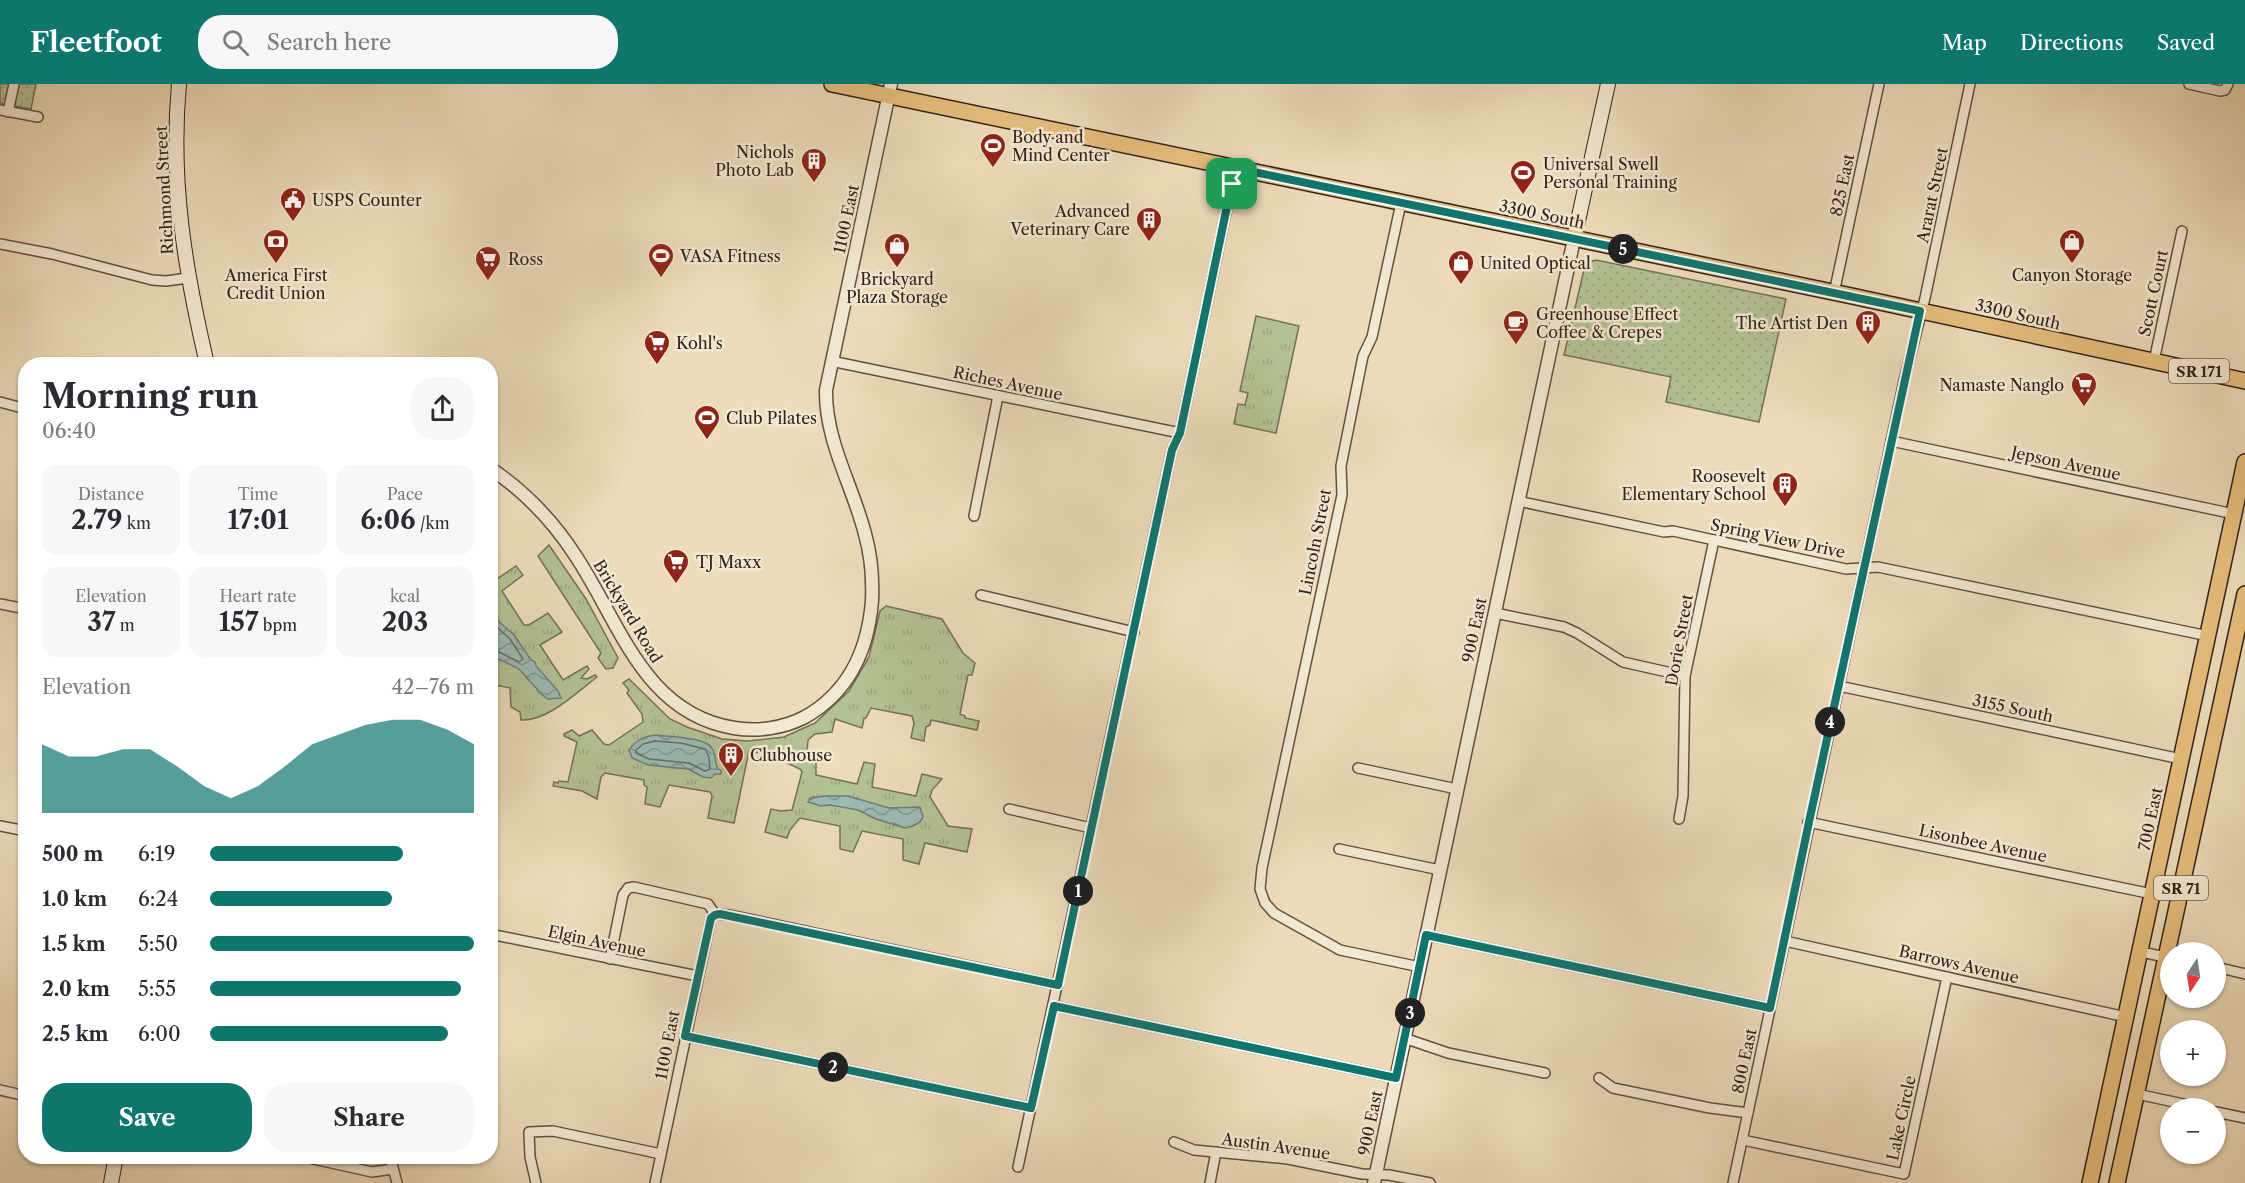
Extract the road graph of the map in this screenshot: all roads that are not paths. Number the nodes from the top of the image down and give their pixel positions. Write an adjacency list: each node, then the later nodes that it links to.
1 (14, 84): 10 (street)
2 (179, 84): 17 (main road, Richmond Street)
3 (832, 84): 9 (main road, 3300 South / SR 171)
4 (1608, 84): 15 (main road, 900 East)
5 (1879, 84): 18 (street, 825 East)
6 (1970, 84): 19 (street, Ararat Street)
7 (2189, 84): 8 (street)
8 (2227, 87)
9 (890, 90): 12 (main road, 3300 South / SR 171); 21 (street, 1100 East)
10 (4, 111): 11 (street)
11 (38, 117)
12 (1235, 168): 13 (main road, 3300 South / SR 171); 27 (street)
13 (1401, 203): 15 (main road, 3300 South / SR 171); 66 (street, Lincoln Street)
14 (2182, 231): 22 (street, Scott Court)
15 (1574, 239): 18 (main road, 3300 South / SR 171); 31 (street, 900 East)
16 (0, 244): 17 (street)
17 (188, 278): 20 (main road, Richmond Street)
18 (1834, 293): 19 (main road, 3300 South / SR 171)
19 (1920, 311): 22 (main road, 3300 South / SR 171); 28 (street, 800 East)
20 (205, 357)
21 (831, 361): 24 (street, Riches Avenue); 30 (street, Brickyard Road)
22 (2154, 361): 23 (main road, 3300 South / SR 171)
23 (2245, 381)
24 (998, 396): 27 (street, Riches Avenue); 33 (street)
25 (0, 402): 26 (street)
26 (18, 407)
27 (1180, 433): 42 (street)
28 (1891, 441): 32 (street, Jepson Avenue); 35 (street, 800 East)
29 (2245, 462): 32 (main road, 700 East / SR 71)
30 (498, 475)
31 (1518, 501): 34 (street, Spring View Drive); 40 (street, 900 East)
32 (2234, 514): 43 (main road, 700 East / SR 71)
33 (974, 516)
34 (1714, 540): 35 (street, Spring View Drive); 44 (street, Dorie Street)
35 (1864, 568): 43 (street, Spring View Drive); 45 (street, 800 East)
36 (2245, 594): 41 (main road, SR 71)
37 (981, 595): 42 (street)
38 (0, 604): 39 (street)
39 (18, 607)
40 (1494, 613): 44 (street); 48 (street, 900 East)
41 (2243, 615): 62 (main road, SR 71)
42 (1134, 632): 53 (street)
43 (2208, 636): 46 (main road, 700 East / SR 71)
44 (1685, 676): 50 (street, Dorie Street)
45 (1839, 686): 46 (street, 3155 South); 51 (street, 800 East)
46 (2181, 759): 57 (main road, 700 East / SR 71)
47 (1358, 768): 48 (street)
48 (1458, 789): 56 (street, 900 East)
49 (1009, 809): 53 (street)
50 (1679, 819)
51 (1809, 822): 57 (street, Lisonbee Avenue); 61 (street, 800 East)
52 (0, 826): 54 (street)
53 (1091, 828): 71 (street)
54 (18, 829)
55 (1339, 849): 56 (street)
56 (1440, 870): 59 (street, 900 East)
57 (2152, 894): 63 (main road, 700 East / SR 71)
58 (715, 915): 65 (street); 69 (street, 1100 East); 71 (street)
59 (1426, 935): 66 (street, 900 East); 74 (street)
60 (498, 936): 65 (street, Elgin Avenue)
61 (1785, 941): 70 (street, Barrows Avenue); 74 (street, 800 East)
62 (2172, 942)
63 (2141, 952): 64 (street); 75 (main road, 700 East / SR 71)
64 (2160, 955)
65 (610, 959): 69 (street, Elgin Avenue)
66 (1420, 967): 77 (street, 900 East)
67 (2226, 969): 68 (street)
68 (2245, 974)
69 (698, 976): 76 (street, 1100 East)
70 (1947, 977): 75 (street, Barrows Avenue); 89 (street, Lake Circle)
71 (1058, 985): 73 (street)
72 (2160, 996): 83 (main road, SR 71)
73 (1054, 1006): 79 (street); 85 (street)
74 (1770, 1008): 86 (street, 800 East)
75 (2126, 1017): 106 (main road, 700 East / SR 71)
76 (685, 1036): 85 (street); 92 (street, 1100 East)
77 (1404, 1038): 78 (street); 79 (street, 900 East)
78 (1545, 1073)
79 (1396, 1078): 98 (street, 900 East)
80 (1599, 1078): 86 (street)
81 (0, 1090): 82 (street)
82 (18, 1094)
83 (2137, 1094): 84 (street); 107 (main road, SR 71)
84 (2160, 1099)
85 (1031, 1108): 96 (street)
86 (1748, 1113): 89 (street, 800 East)
87 (2226, 1114): 88 (street)
88 (2245, 1118)
89 (1743, 1140): 105 (street, 800 East)
90 (1174, 1142): 91 (street, Austin Avenue)
91 (1216, 1152): 98 (street, Austin Avenue); 103 (street)
92 (661, 1154): 101 (street); 102 (street, 1100 East)
93 (115, 1164): 99 (main road)
94 (336, 1164): 97 (street)
95 (392, 1164): 97 (street)
96 (1018, 1167)
97 (393, 1169): 100 (street)
98 (1374, 1179): 104 (street)
99 (111, 1183)
100 (397, 1183)
101 (536, 1183)
102 (655, 1183)
103 (1210, 1183)
104 (1430, 1183)
105 (1733, 1183)
106 (2090, 1183)
107 (2118, 1183)

